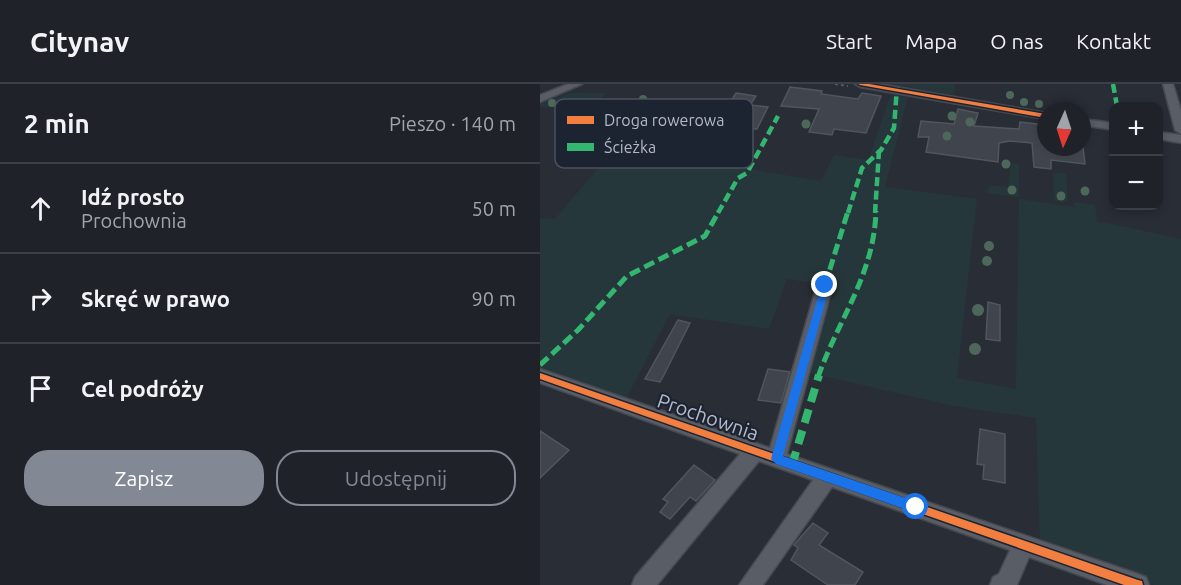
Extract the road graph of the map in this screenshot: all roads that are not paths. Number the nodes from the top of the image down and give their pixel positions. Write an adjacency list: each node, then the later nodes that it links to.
1 (577, 84): 4 (street)
2 (860, 84): 5 (street)
3 (1168, 84): 8 (street)
4 (540, 99)
5 (1037, 114)
6 (1091, 123): 7 (street)
7 (1109, 126)
8 (1181, 130)
9 (1163, 136): 10 (street)
10 (1181, 139)
11 (825, 285): 14 (street)
12 (540, 376): 13 (street, Prochownia)
13 (755, 451): 14 (street, Prochownia); 17 (street)
14 (776, 459): 15 (street, Prochownia)
15 (827, 477): 16 (street, Prochownia); 18 (street)
16 (1023, 545): 19 (street); 20 (street, Prochownia)
17 (643, 585)
18 (750, 585)
19 (1001, 585)
20 (1138, 585)

